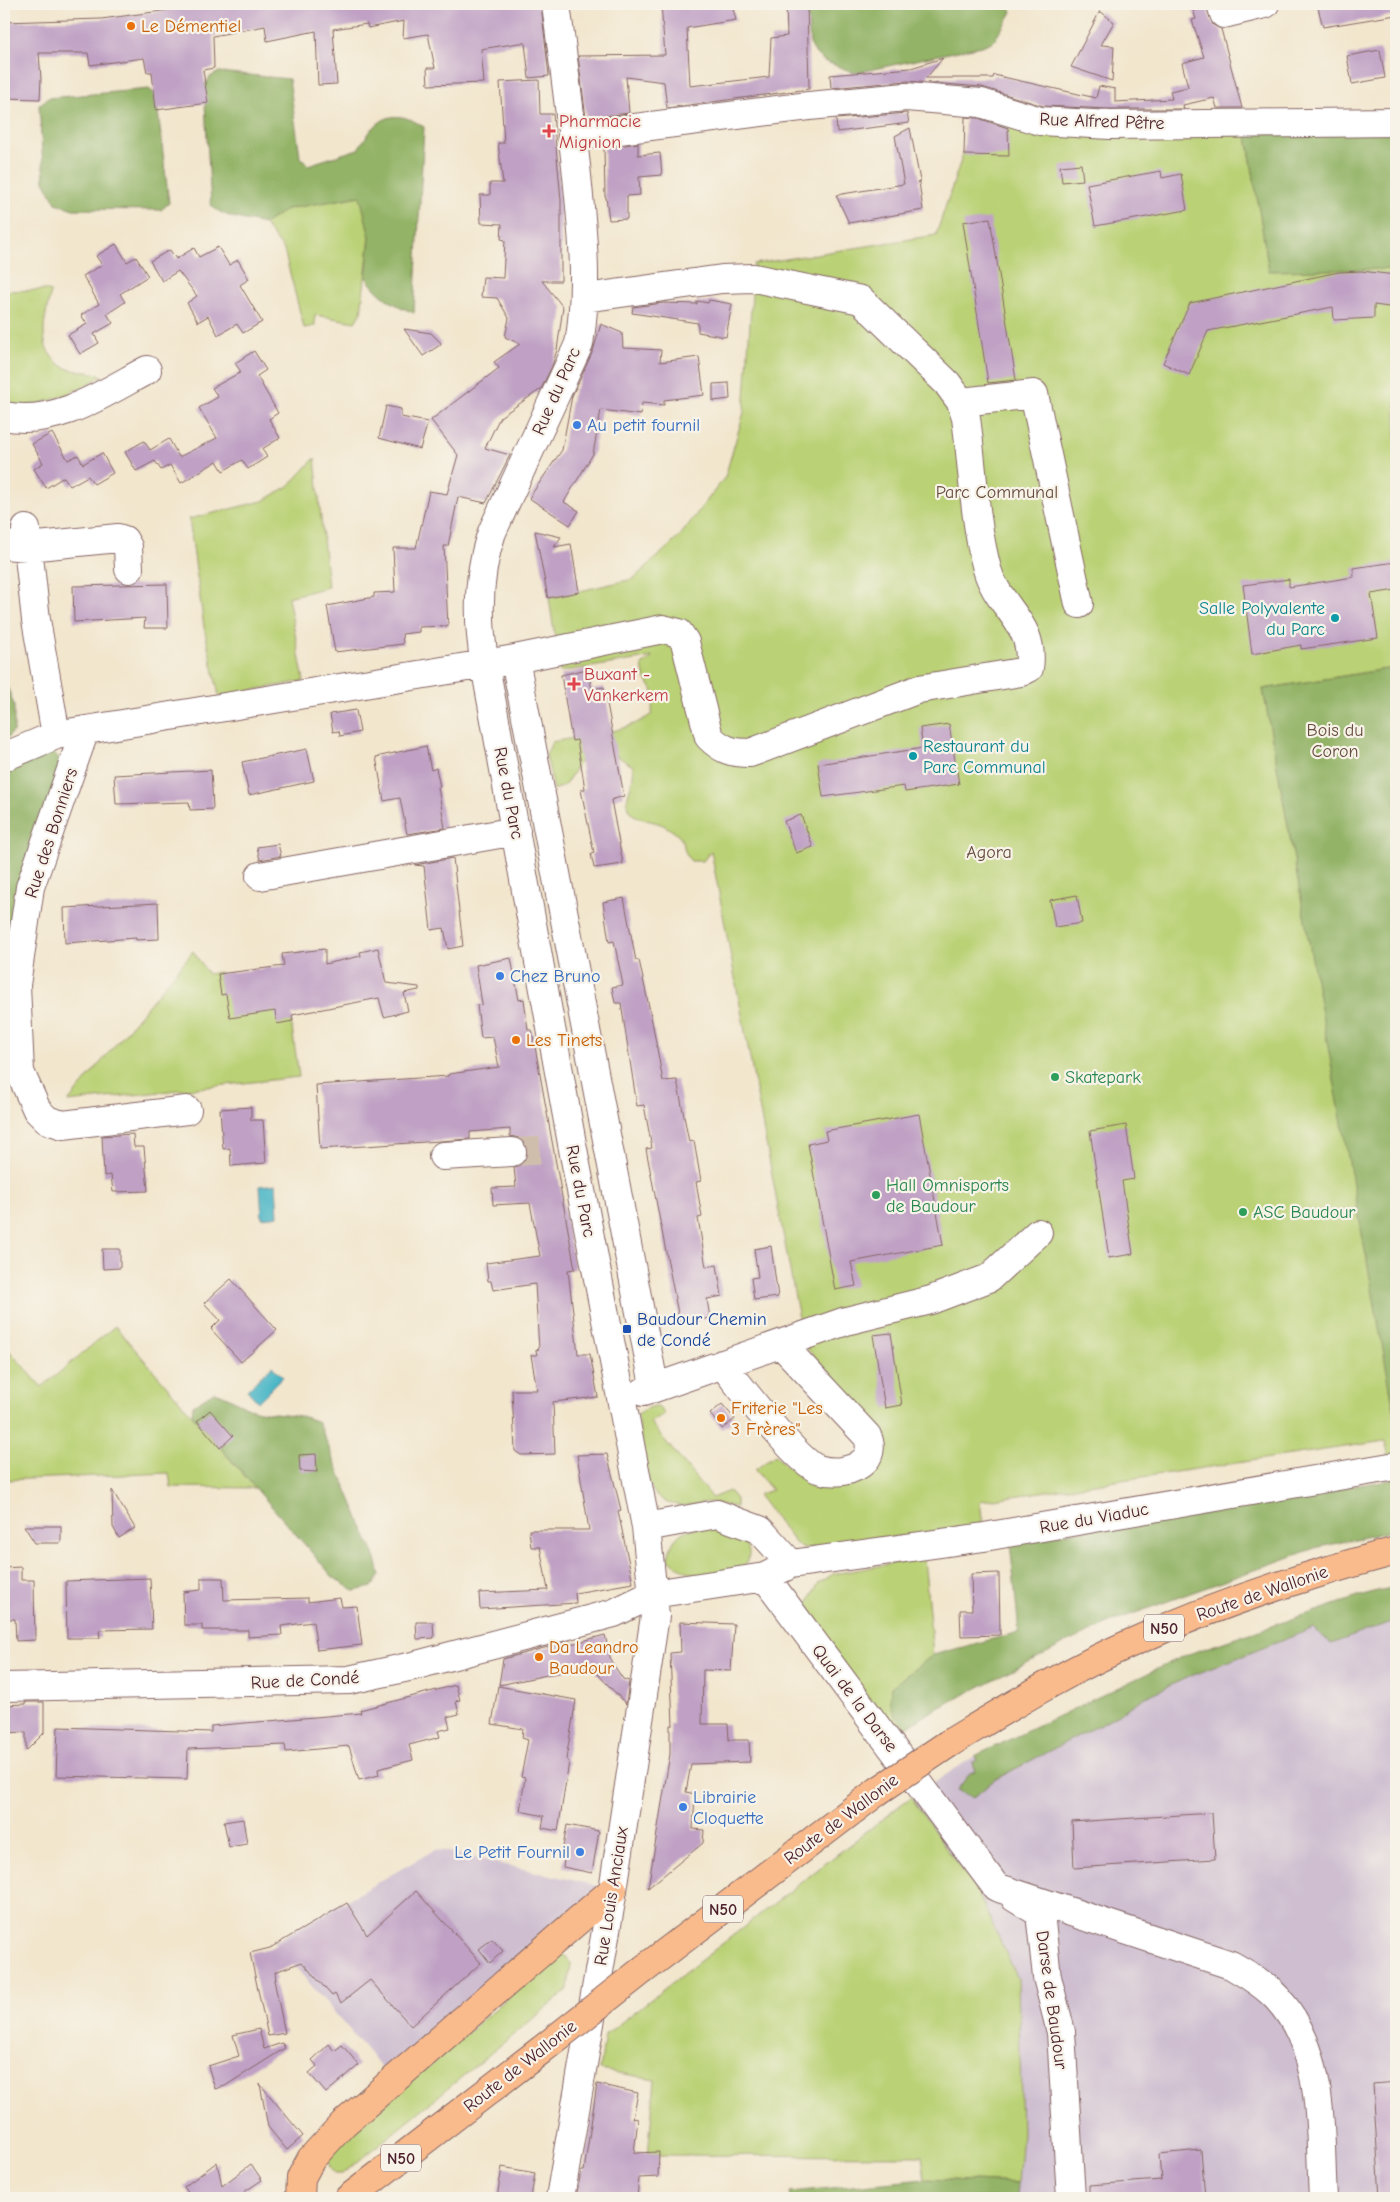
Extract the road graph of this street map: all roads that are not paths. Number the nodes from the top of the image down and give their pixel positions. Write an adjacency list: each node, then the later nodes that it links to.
1 (556, 4): 5 (street, Rue du Parc)
2 (1221, 4): 3 (street)
3 (1265, 4)
4 (1396, 122): 5 (street, Rue Alfred Pêtre)
5 (572, 136): 6 (street, Rue du Parc)
6 (585, 298): 8 (street); 14 (street, Rue du Parc)
7 (147, 370): 9 (street)
8 (961, 402): 12 (street); 13 (street)
9 (6, 417)
10 (19, 540): 11 (street); 16 (street)
11 (129, 568)
12 (1079, 604)
13 (516, 659): 14 (street); 20 (street, Rue du Parc)
14 (484, 665): 15 (street); 18 (street, Rue du Parc)
15 (85, 730): 16 (street); 22 (street, Rue des Bonniers)
16 (56, 735): 17 (street)
17 (4, 758)
18 (516, 831): 19 (street); 21 (street, Rue du Parc)
19 (260, 876)
20 (569, 940): 21 (street); 28 (street, Rue du Parc)
21 (537, 946): 29 (street, Rue du Parc)
22 (187, 1110)
23 (512, 1152): 24 (street)
24 (443, 1156)
25 (1038, 1233): 26 (street)
26 (780, 1344): 27 (street); 27 (street)
27 (722, 1364): 28 (street)
28 (659, 1386): 29 (street)
29 (620, 1400): 31 (street, Rue du Parc)
30 (1396, 1466): 33 (street, Rue du Viaduc)
31 (646, 1527): 33 (street); 35 (street, Rue du Parc)
32 (1396, 1551): 40 (main road, Route de Wallonie / N50, bridge)
33 (791, 1564): 34 (street, Rue du Viaduc)
34 (765, 1577): 35 (street, Rue du Viaduc); 37 (street, Quai de la Darse)
35 (653, 1594): 36 (street, Rue de Condé); 38 (street, Rue Louis Anciaux)
36 (4, 1687)
37 (996, 1887): 42 (street, Darse de Baudour); 43 (street)
38 (613, 1890): 39 (main road); 41 (street, Rue Louis Anciaux)
39 (300, 2198)
40 (349, 2198)
41 (560, 2198)
42 (1070, 2198)
43 (1323, 2198)

